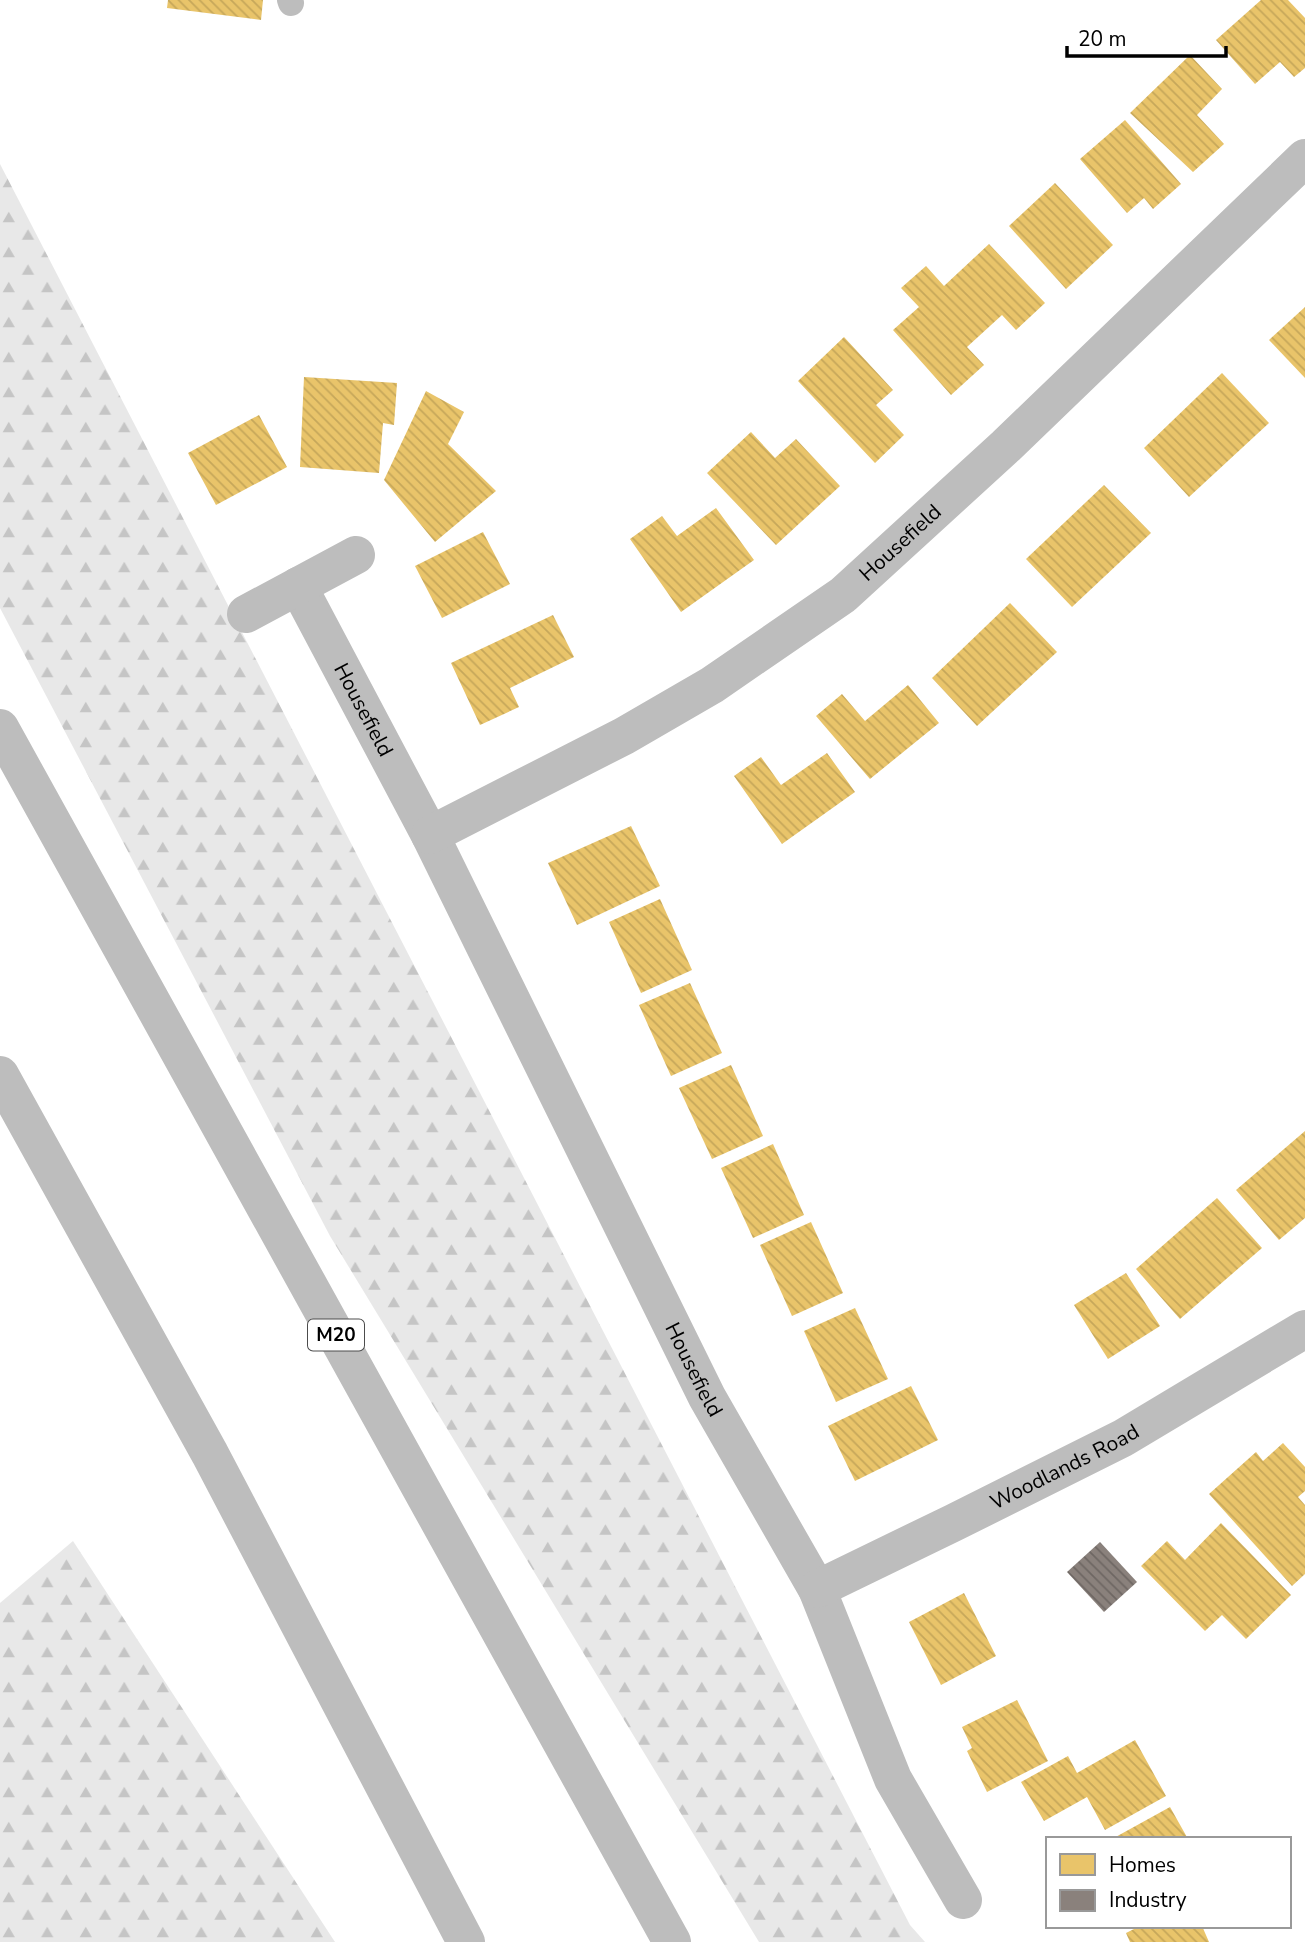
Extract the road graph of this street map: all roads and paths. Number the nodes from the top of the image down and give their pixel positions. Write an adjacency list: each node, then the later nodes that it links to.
1 (1305, 158): 6 (main road, Housefield)
2 (356, 555): 3 (main road)
3 (298, 586): 4 (main road); 6 (main road, Housefield)
4 (246, 614)
5 (0, 728): 12 (main road, M20)
6 (430, 835): 9 (main road, Housefield)
7 (0, 1074): 11 (main road)
8 (1305, 1329): 9 (main road, Woodlands Road)
9 (817, 1589): 10 (main road, Housefield)
10 (963, 1900)
11 (466, 1942)
12 (672, 1942)

